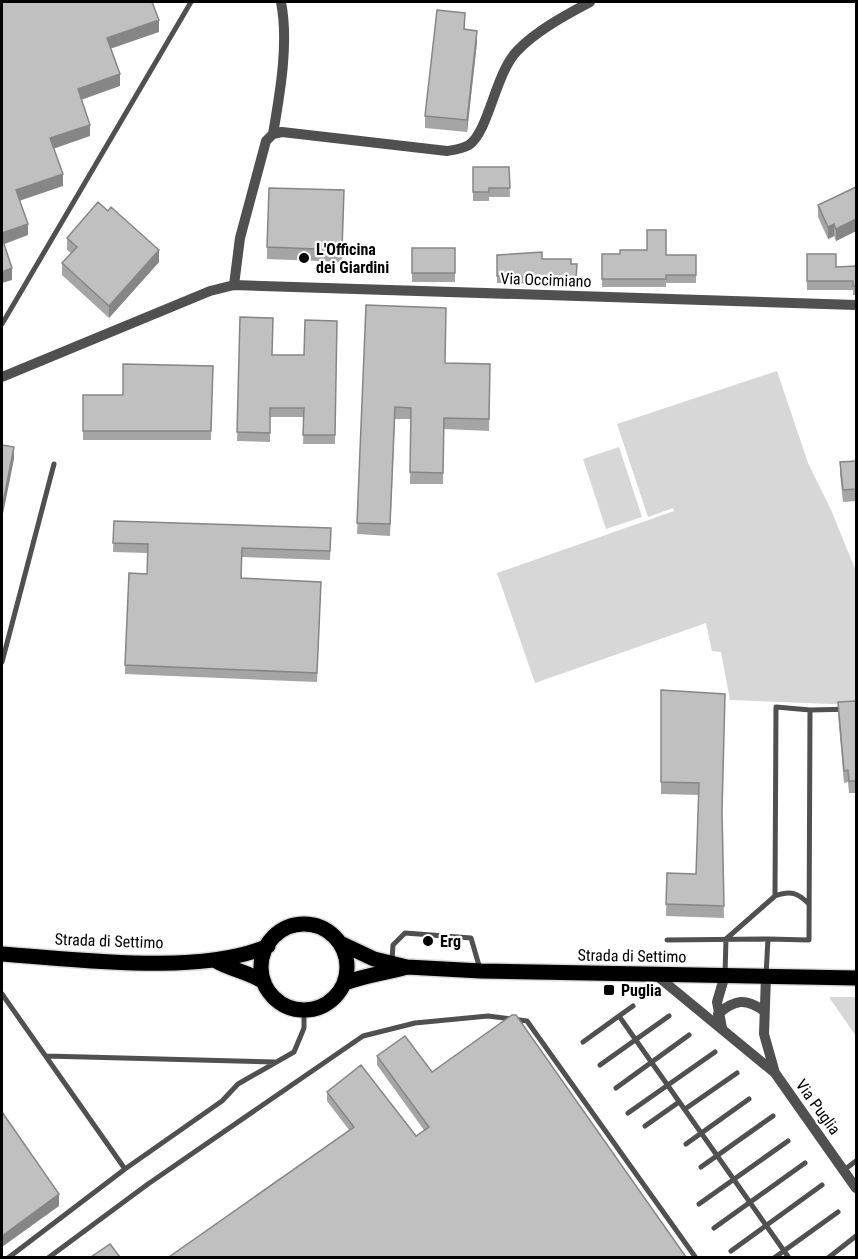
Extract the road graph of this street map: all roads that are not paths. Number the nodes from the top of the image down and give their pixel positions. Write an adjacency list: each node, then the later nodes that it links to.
1 (191, 2): 7 (lane)
2 (282, 2): 4 (street)
3 (590, 2): 4 (street)
4 (273, 134): 5 (street)
5 (234, 285): 6 (street, Via Occimiano); 8 (street, Via Occimiano)
6 (856, 305)
7 (2, 324)
8 (2, 377)
9 (54, 464): 10 (lane)
10 (2, 662)
11 (856, 709): 12 (lane)
12 (810, 710): 13 (lane); 14 (lane)
13 (775, 896): 14 (lane); 15 (lane)
14 (809, 904): 16 (lane)
15 (726, 939): 16 (lane); 17 (lane); 26 (lane)
16 (768, 939): 27 (lane)
17 (667, 940)
18 (340, 943): 19 (main road); 22 (main road, Strada di Settimo); 30 (main road)
19 (268, 946): 21 (main road, Strada di Settimo); 29 (main road)
20 (2, 954): 21 (main road, Strada di Settimo)
21 (216, 961): 29 (main road, Strada di Settimo)
22 (392, 961): 23 (main road, Strada di Settimo); 24 (lane)
23 (407, 967): 24 (main road, Strada di Settimo); 30 (main road, Strada di Settimo)
24 (481, 971): 25 (main road, Strada di Settimo)
25 (656, 975): 26 (main road, Strada di Settimo); 38 (street, Via Puglia)
26 (725, 975): 27 (main road, Strada di Settimo); 35 (street)
27 (766, 976): 28 (main road, Strada di Settimo); 34 (street, Via Puglia)
28 (856, 978)
29 (264, 982): 33 (main road)
30 (345, 983): 33 (main road)
31 (2, 994): 43 (lane)
32 (633, 1006): 36 (lane)
33 (304, 1011): 44 (lane)
34 (764, 1011): 35 (street); 48 (street, Via Puglia)
35 (718, 1014): 38 (street)
36 (619, 1016): 40 (lane); 41 (lane)
37 (669, 1016): 40 (lane)
38 (722, 1028): 48 (street, Via Puglia)
39 (689, 1035): 45 (lane)
40 (635, 1040): 45 (lane); 46 (lane)
41 (583, 1042)
42 (715, 1052): 49 (lane)
43 (46, 1056): 44 (lane); 64 (lane)
44 (277, 1062): 64 (lane)
45 (651, 1062): 49 (lane); 50 (lane)
46 (600, 1065)
47 (737, 1073): 53 (lane)
48 (775, 1073): 65 (street, Via Puglia)
49 (668, 1086): 52 (lane); 54 (lane)
50 (616, 1088)
51 (749, 1099): 57 (lane)
52 (679, 1102): 53 (lane); 56 (lane)
53 (685, 1109): 57 (lane)
54 (628, 1113)
55 (773, 1116): 60 (lane)
56 (645, 1126)
57 (701, 1132): 59 (lane); 60 (lane)
58 (788, 1141): 66 (lane)
59 (686, 1144)
60 (717, 1156): 63 (lane); 66 (lane)
61 (856, 1161): 65 (lane)
62 (805, 1163): 69 (lane)
63 (701, 1167)
64 (125, 1169): 77 (lane)
65 (844, 1170): 68 (street, Via Puglia)
66 (734, 1179): 69 (lane); 70 (lane)
67 (822, 1185): 72 (lane)
68 (856, 1188)
69 (750, 1203): 72 (lane); 73 (lane)
70 (699, 1204)
71 (838, 1212): 75 (lane)
72 (766, 1226): 75 (lane); 76 (lane)
73 (714, 1228)
74 (856, 1236): 82 (lane)
75 (784, 1250): 80 (lane); 81 (lane)
76 (730, 1251)
77 (8, 1257)
78 (48, 1257): 79 (lane)
79 (696, 1257)
80 (774, 1257)
81 (789, 1257)
82 (828, 1257)

